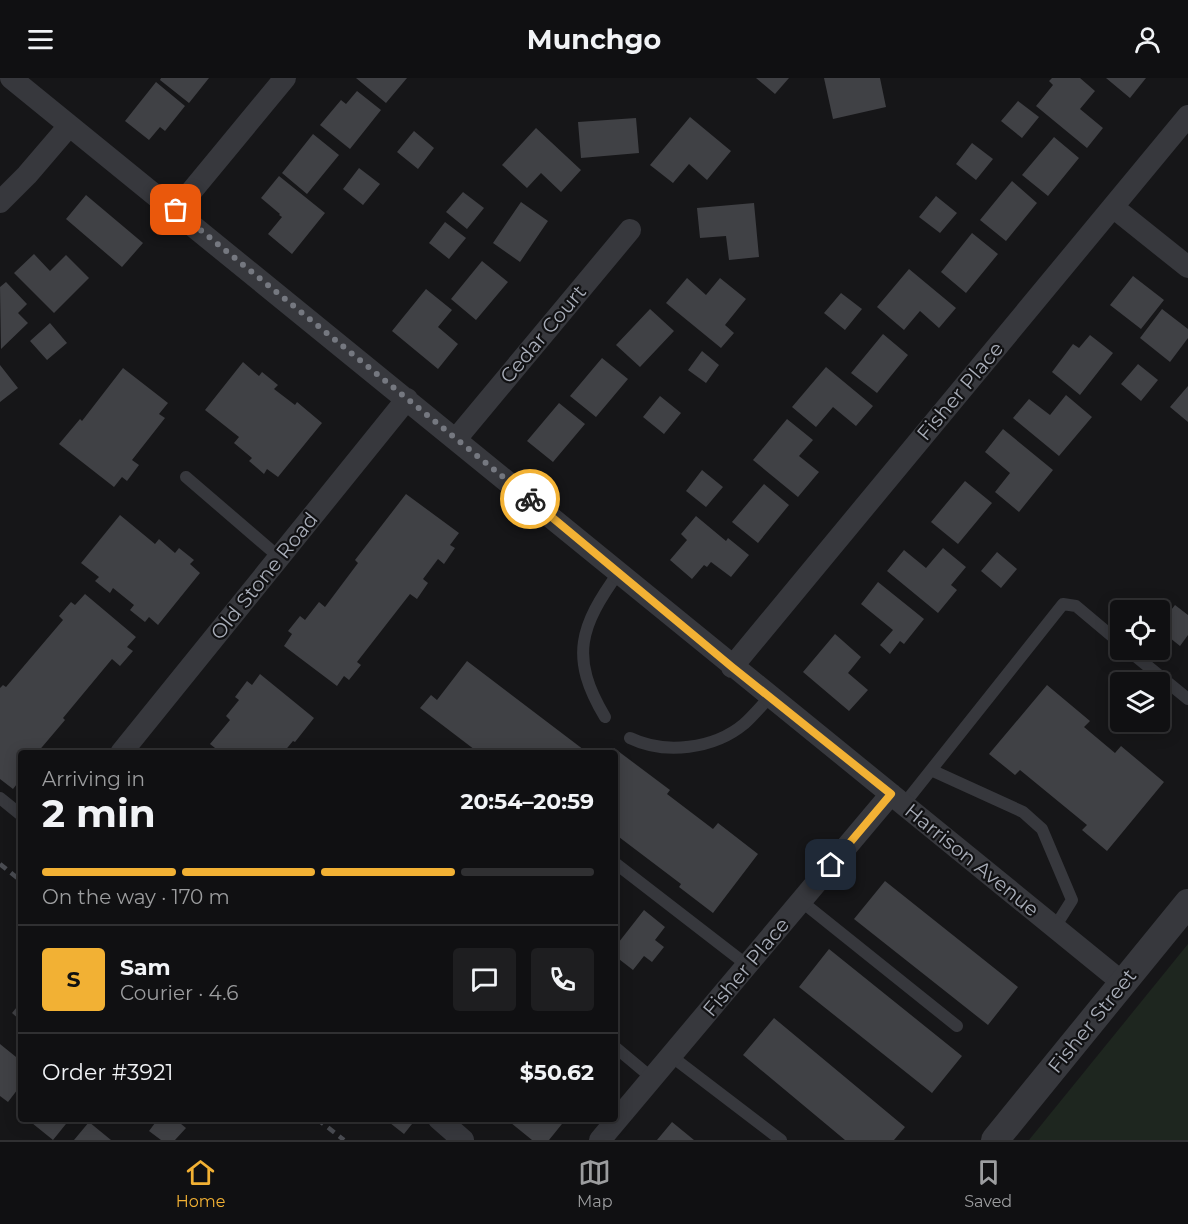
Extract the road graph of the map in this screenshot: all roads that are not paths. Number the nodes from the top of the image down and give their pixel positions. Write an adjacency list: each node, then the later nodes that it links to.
1 (11, 78): 4 (street, Harrison Avenue)
2 (285, 78): 7 (street)
3 (1188, 116): 6 (street, Fisher Place)
4 (69, 126): 5 (street); 7 (street, Harrison Avenue)
5 (0, 202)
6 (1113, 207): 9 (street); 17 (street, Fisher Place)
7 (176, 210): 10 (street, Harrison Avenue)
8 (630, 230): 11 (street, Cedar Court)
9 (1188, 267)
10 (407, 399): 11 (street, Harrison Avenue); 13 (street, Old Stone Road)
11 (456, 439): 14 (street, Harrison Avenue)
12 (186, 477): 13 (lane)
13 (279, 557): 22 (street, Old Stone Road)
14 (619, 572): 17 (street, Harrison Avenue); 20 (lane)
15 (1110, 635): 23 (lane)
16 (1140, 660): 19 (lane)
17 (732, 667): 18 (street, Harrison Avenue)
18 (770, 697): 21 (lane); 25 (street, Harrison Avenue)
19 (1188, 699)
20 (605, 717)
21 (630, 738)
22 (123, 750)
23 (931, 770): 25 (lane); 30 (lane)
24 (0, 798): 26 (lane)
25 (897, 799): 28 (street, Fisher Place); 30 (street, Harrison Avenue)
26 (18, 813)
27 (618, 865): 31 (lane)
28 (801, 901): 31 (street, Fisher Place); 33 (lane)
29 (1188, 903): 32 (street, Fisher Street)
30 (1055, 927): 32 (street, Harrison Avenue)
31 (747, 965): 35 (street, Fisher Place)
32 (1123, 983): 43 (street, Fisher Street)
33 (957, 1026)
34 (618, 1050): 36 (lane)
35 (671, 1056): 36 (street, Fisher Place); 42 (lane)
36 (652, 1078): 37 (street, Fisher Place)
37 (618, 1119)
38 (443, 1122): 40 (street)
39 (615, 1122): 41 (street, Fisher Place)
40 (464, 1140)
41 (600, 1140)
42 (781, 1140)
43 (995, 1140)

